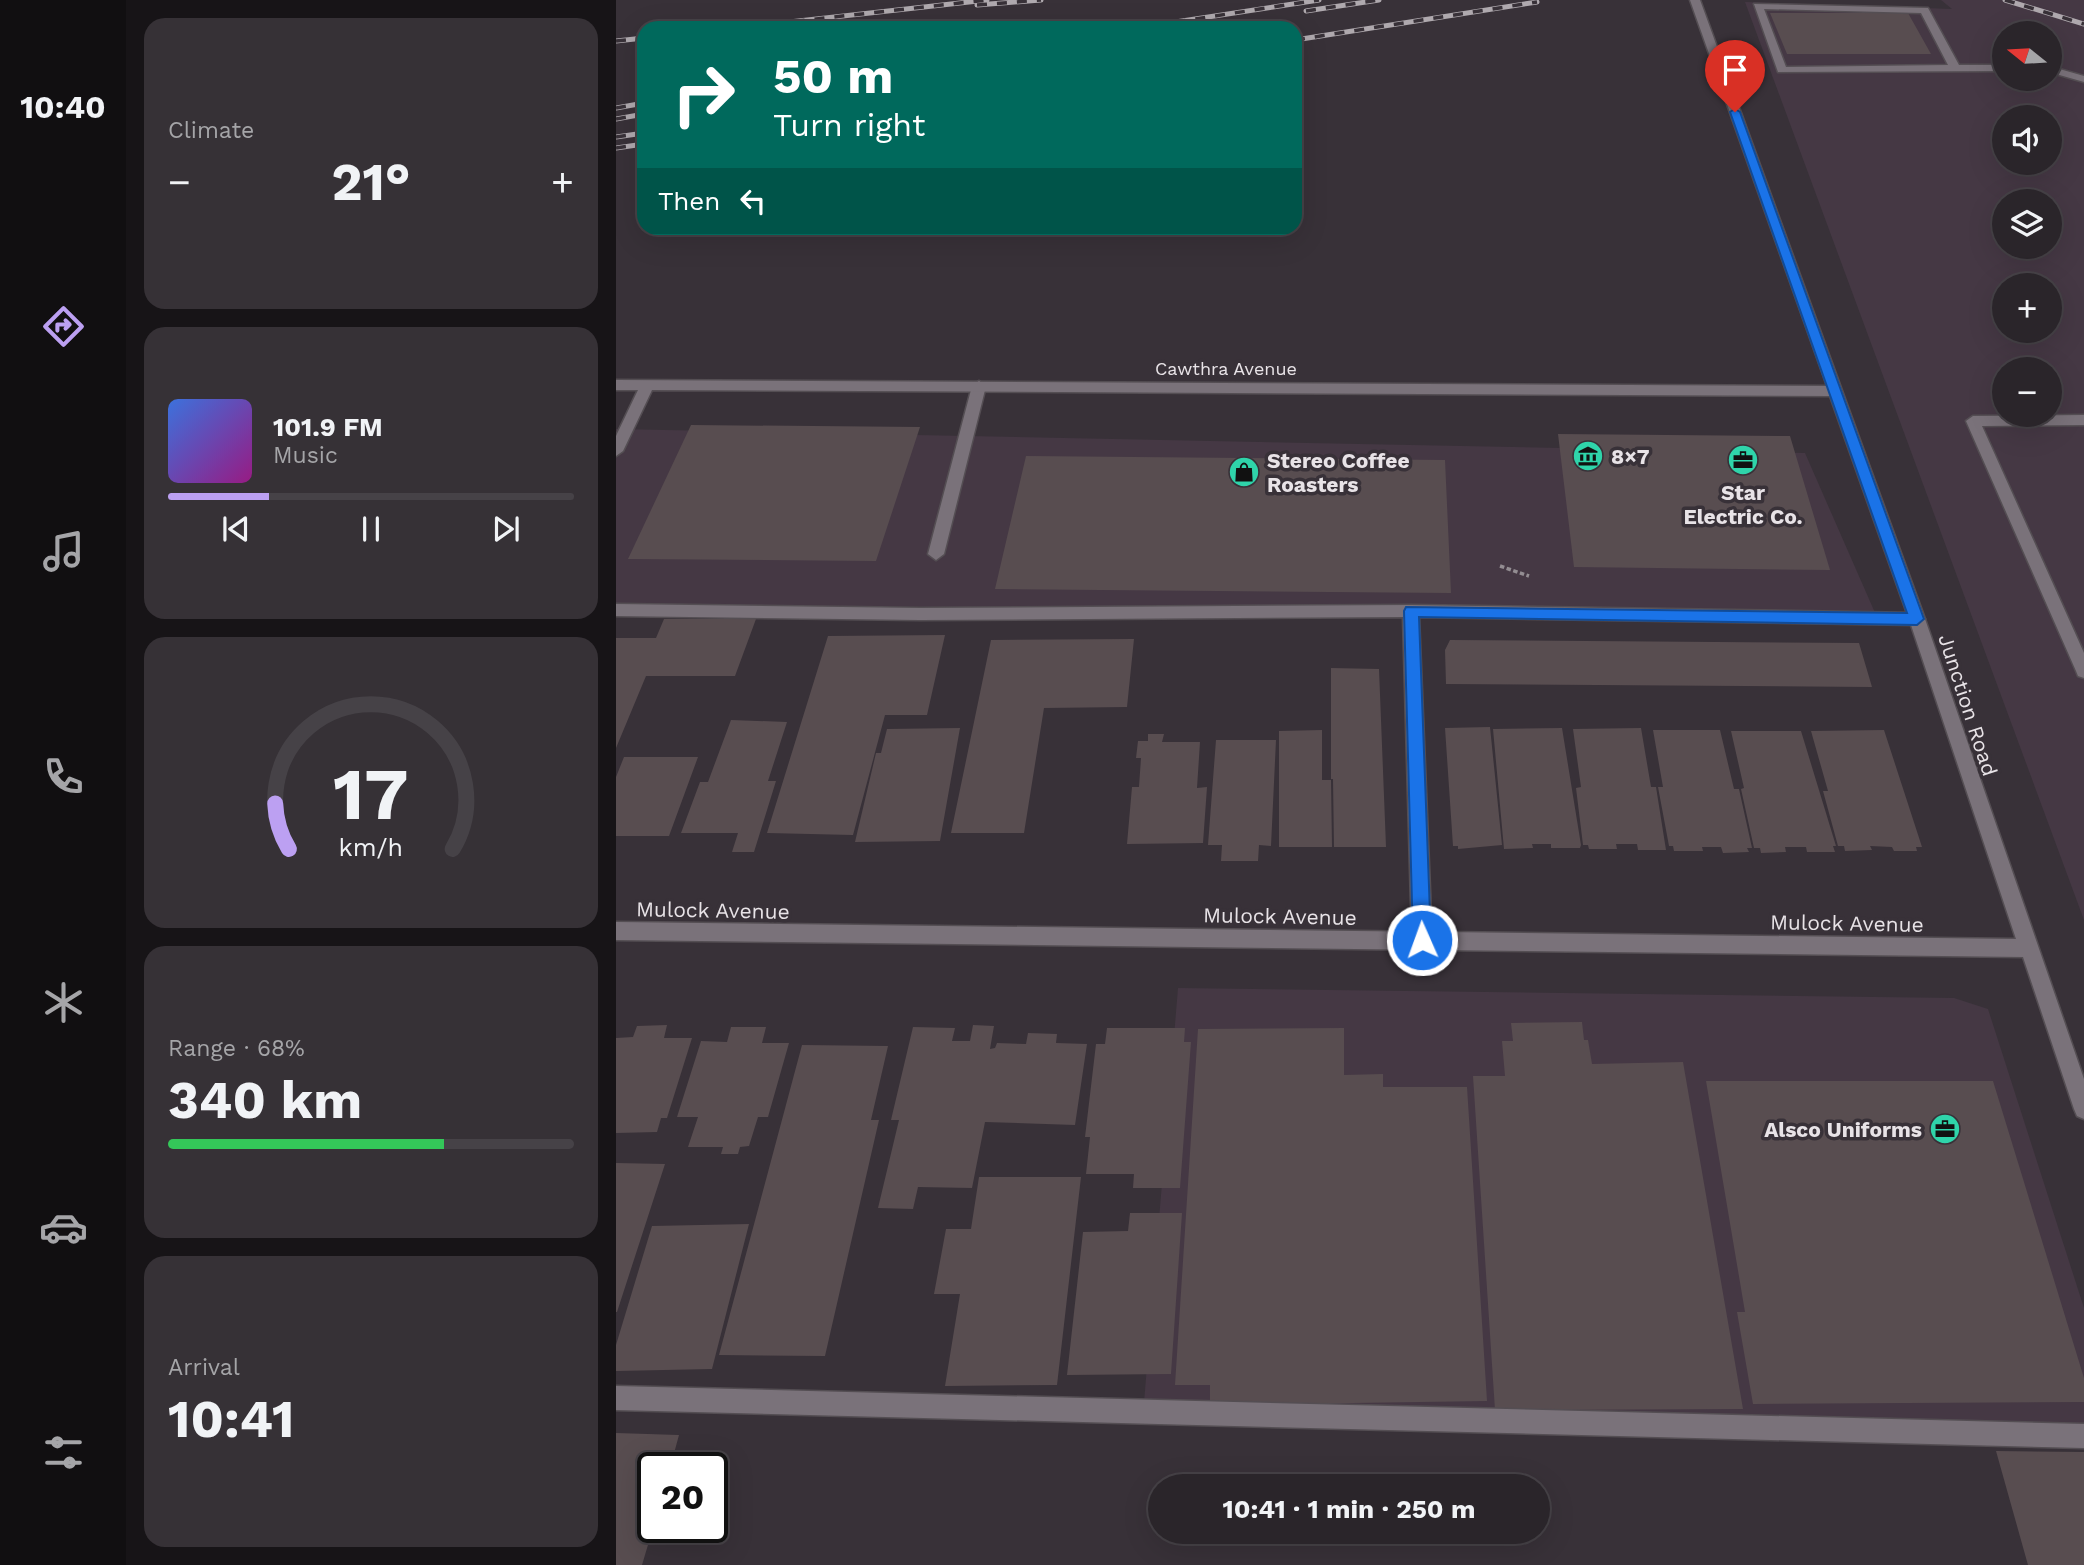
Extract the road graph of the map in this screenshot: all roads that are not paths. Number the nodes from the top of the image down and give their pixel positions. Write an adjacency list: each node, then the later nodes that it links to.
1 (1695, 0): 9 (street, Junction Road)
2 (1955, 68): 2 (street); 3 (street)
3 (1992, 68)
4 (2062, 73): 5 (street)
5 (2084, 79)
6 (616, 385): 7 (street, Cawthra Avenue)
7 (647, 385): 8 (street, Cawthra Avenue); 11 (street)
8 (979, 386): 9 (street, Cawthra Avenue); 12 (street)
9 (1836, 391): 15 (street, Junction Road)
10 (2084, 420): 16 (street)
11 (616, 451)
12 (936, 554)
13 (616, 610): 14 (street)
14 (1411, 611): 15 (street); 18 (street)
15 (1917, 619): 19 (street, Junction Road)
16 (2084, 671)
17 (616, 932): 18 (street, Mulock Avenue)
18 (1422, 940): 19 (street, Mulock Avenue)
19 (2027, 948): 20 (street, Junction Road)
20 (2084, 1109)
21 (616, 1398): 22 (street)
22 (2084, 1436)

